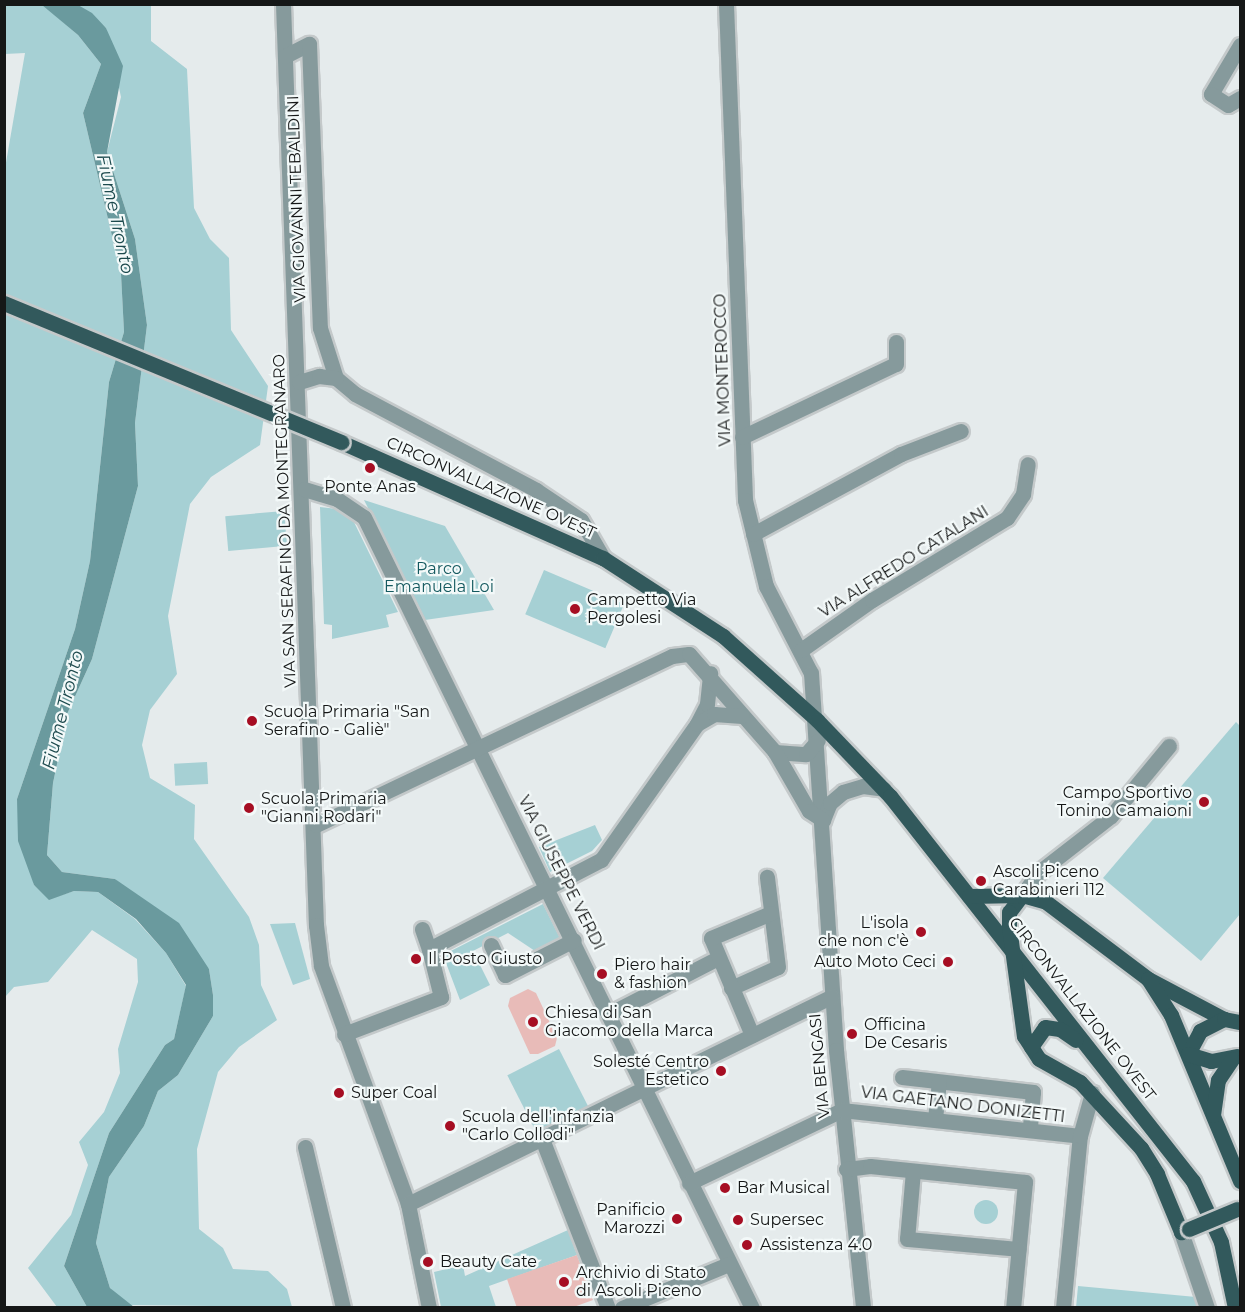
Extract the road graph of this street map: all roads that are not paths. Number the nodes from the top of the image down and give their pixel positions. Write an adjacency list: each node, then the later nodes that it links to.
1 (283, 4): 4 (street, VIA SAN SERAFINO DA MONTEGRANARO)
2 (726, 4): 11 (street, VIA MONTEROCCO)
3 (1240, 45): 5 (street)
4 (285, 56): 8 (street, VIA GIOVANNI TEBALDINI); 9 (street, VIA SAN SERAFINO DA MONTEGRANARO)
5 (1240, 98)
6 (4, 303): 15 (main road, CIRCONVALLAZIONE OVEST, bridge)
7 (896, 342): 11 (street)
8 (336, 378): 9 (street); 15 (street)
9 (299, 382): 13 (street, VIA SAN SERAFINO DA MONTEGRANARO)
10 (961, 431): 14 (street)
11 (742, 437): 14 (street, VIA MONTEROCCO)
12 (1028, 464): 16 (street, VIA ALFREDO CATALANI)
13 (304, 489): 23 (street, VIA GIUSEPPE VERDI); 27 (street, VIA SAN SERAFINO DA MONTEGRANARO)
14 (753, 534): 16 (street, VIA MONTEROCCO)
15 (603, 558): 19 (main road, CIRCONVALLAZIONE OVEST)
16 (801, 650): 19 (street, VIA MONTEROCCO)
17 (710, 673): 18 (street); 20 (street); 23 (street)
18 (742, 716): 20 (street); 24 (street)
19 (817, 720): 21 (street, VIA BENGASI); 25 (main road, CIRCONVALLAZIONE OVEST)
20 (697, 724): 29 (street)
21 (818, 740): 24 (street); 26 (street, VIA BENGASI)
22 (1169, 746): 31 (street)
23 (477, 749): 27 (street); 29 (street, VIA GIUSEPPE VERDI)
24 (774, 752): 26 (street)
25 (884, 789): 26 (street); 30 (main road, CIRCONVALLAZIONE OVEST)
26 (823, 820): 41 (street, VIA BENGASI)
27 (316, 825): 45 (street, VIA SAN SERAFINO DA MONTEGRANARO)
28 (767, 877): 32 (street)
29 (548, 888): 34 (street, VIA GIUSEPPE VERDI); 36 (street)
30 (969, 896): 31 (main road); 37 (main road, CIRCONVALLAZIONE OVEST)
31 (1022, 896): 37 (main road); 39 (main road)
32 (771, 913): 38 (street); 40 (street)
33 (422, 929): 36 (street)
34 (574, 940): 35 (street); 42 (street, VIA GIUSEPPE VERDI)
35 (491, 945)
36 (429, 948): 45 (street)
37 (1013, 950): 47 (main road); 48 (main road, CIRCONVALLAZIONE OVEST)
38 (718, 958): 40 (street); 42 (street)
39 (1148, 979): 43 (main road); 49 (main road)
40 (731, 988): 46 (street)
41 (832, 996): 46 (street); 55 (street, VIA BENGASI)
42 (611, 1013): 53 (street, VIA GIUSEPPE VERDI)
43 (1224, 1018): 44 (main road); 49 (main road)
44 (1240, 1022)
45 (344, 1034): 66 (street, VIA SAN SERAFINO DA MONTEGRANARO)
46 (752, 1035): 53 (street)
47 (1031, 1047): 48 (main road); 54 (main road)
48 (1090, 1050): 80 (main road, CIRCONVALLAZIONE OVEST)
49 (1188, 1054): 50 (main road); 56 (main road)
50 (1236, 1056): 56 (main road)
51 (902, 1077): 52 (street)
52 (939, 1082): 57 (street); 58 (street)
53 (647, 1087): 60 (street); 65 (street, VIA GIUSEPPE VERDI)
54 (1092, 1094): 59 (street); 68 (main road)
55 (842, 1110): 57 (street, VIA GAETANO DONIZETTI); 62 (street, VIA BENGASI); 65 (street)
56 (1213, 1115): 64 (main road)
57 (935, 1119): 58 (street, VIA GAETANO DONIZETTI)
58 (1030, 1130): 59 (street, VIA GAETANO DONIZETTI)
59 (1080, 1136): 78 (street)
60 (542, 1139): 66 (street); 73 (street)
61 (305, 1147): 71 (street)
62 (846, 1169): 63 (street); 76 (street, VIA BENGASI)
63 (913, 1171): 69 (street); 69 (street)
64 (1240, 1181)
65 (689, 1182): 70 (street, VIA GIUSEPPE VERDI)
66 (408, 1204): 72 (street, VIA SAN SERAFINO DA MONTEGRANARO)
67 (1239, 1208): 68 (main road, bridge)
68 (1185, 1231): 79 (street)
69 (1019, 1249): 77 (street)
70 (729, 1264): 74 (street); 75 (street, VIA GIUSEPPE VERDI)
71 (343, 1308)
72 (429, 1308)
73 (608, 1308)
74 (622, 1308)
75 (752, 1308)
76 (863, 1308)
77 (1013, 1308)
78 (1063, 1308)
79 (1207, 1308)
80 (1235, 1308)

